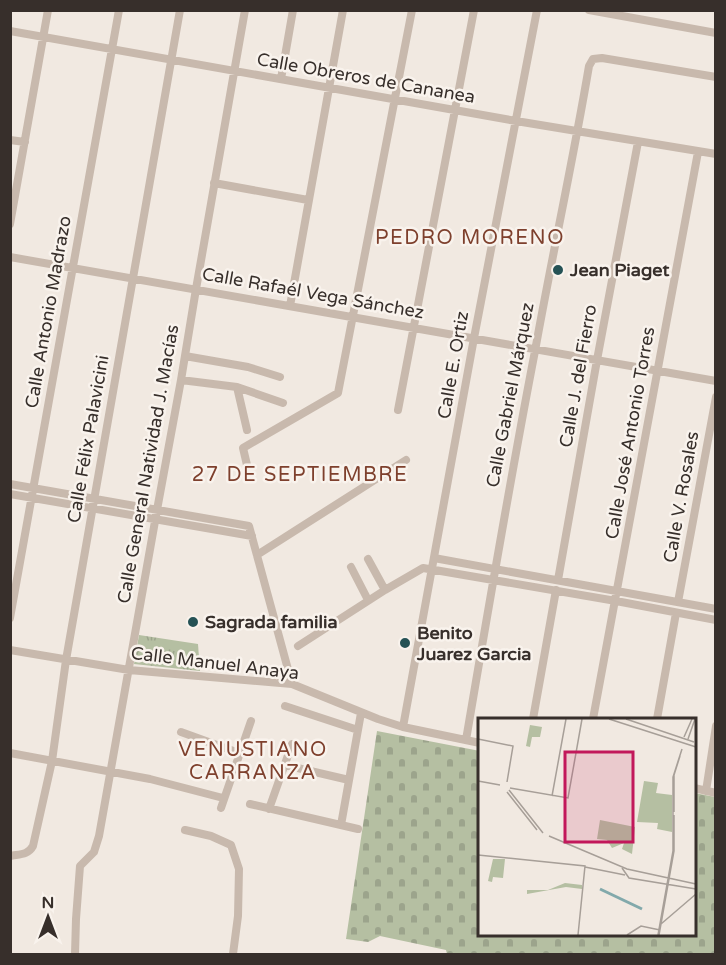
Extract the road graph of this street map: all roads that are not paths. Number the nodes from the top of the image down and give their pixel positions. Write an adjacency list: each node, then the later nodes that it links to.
1 (48, 10): 13 (street)
2 (119, 10): 14 (street, Calle Antonio Madrazo)
3 (180, 10): 15 (street, Calle Félix Palavicini)
4 (244, 10): 16 (street, Calle General Natividad J. Macías)
5 (293, 10): 18 (street)
6 (342, 10): 19 (street)
7 (412, 10): 20 (street)
8 (474, 10): 21 (street)
9 (537, 10): 22 (street, Calle E. Ortiz)
10 (589, 10): 12 (street)
11 (10, 31): 13 (street, Calle Obreros de Cananea)
12 (716, 33)
13 (43, 37): 14 (street, Calle Obreros de Cananea); 25 (street)
14 (112, 49): 15 (street, Calle Obreros de Cananea); 33 (street, Calle Antonio Madrazo)
15 (171, 60): 16 (street, Calle Obreros de Cananea); 34 (street, Calle Félix Palavicini)
16 (234, 71): 18 (street, Calle Obreros de Cananea); 29 (street, Calle General Natividad J. Macías)
17 (716, 77): 23 (street, Calle Gabriel Márquez)
18 (281, 79): 19 (street, Calle Obreros de Cananea)
19 (328, 88): 20 (street, Calle Obreros de Cananea); 30 (street)
20 (395, 100): 21 (street, Calle Obreros de Cananea); 37 (street)
21 (455, 110): 22 (street, Calle Obreros de Cananea); 38 (street)
22 (516, 121): 23 (street, Calle Obreros de Cananea); 39 (street, Calle E. Ortiz)
23 (578, 132): 26 (street, Calle Obreros de Cananea); 40 (street, Calle Gabriel Márquez)
24 (10, 140): 25 (street)
25 (25, 142): 31 (street)
26 (638, 142): 27 (street, Calle Obreros de Cananea); 42 (street, Calle J. del Fierro)
27 (698, 152): 28 (street, Calle Obreros de Cananea); 43 (street, Calle José Antonio Torres)
28 (716, 154)
29 (214, 183): 30 (street); 35 (street, Calle General Natividad J. Macías)
30 (308, 200): 36 (street)
31 (10, 225)
32 (10, 257): 33 (street, Calle Rafaél Vega Sánchez)
33 (73, 268): 34 (street, Calle Rafaél Vega Sánchez); 55 (street, Calle Antonio Madrazo)
34 (133, 278): 35 (street, Calle Rafaél Vega Sánchez); 58 (street, Calle Félix Palavicini)
35 (196, 289): 36 (street, Calle Rafaél Vega Sánchez); 41 (street, Calle General Natividad J. Macías)
36 (290, 306): 37 (street, Calle Rafaél Vega Sánchez)
37 (353, 317): 38 (street, Calle Rafaél Vega Sánchez); 53 (street)
38 (414, 328): 39 (street, Calle Rafaél Vega Sánchez); 50 (street)
39 (474, 338): 40 (street, Calle Rafaél Vega Sánchez); 63 (street, Calle E. Ortiz)
40 (535, 349): 42 (street, Calle Rafaél Vega Sánchez); 67 (street, Calle Gabriel Márquez)
41 (185, 356): 44 (street); 45 (street, Calle General Natividad J. Macías)
42 (597, 360): 43 (street, Calle Rafaél Vega Sánchez); 69 (street, Calle J. del Fierro)
43 (658, 370): 46 (street, Calle Rafaél Vega Sánchez); 72 (street, Calle José Antonio Torres)
44 (280, 377)
45 (182, 380): 47 (street); 60 (street, Calle General Natividad J. Macías)
46 (716, 381)
47 (237, 387): 49 (street); 51 (street)
48 (716, 398): 75 (street, Calle V. Rosales)
49 (283, 403)
50 (398, 410)
51 (247, 430)
52 (406, 460): 62 (street)
53 (247, 465)
54 (10, 484): 55 (street)
55 (34, 489): 57 (street, Calle Antonio Madrazo); 58 (street)
56 (10, 494): 57 (street)
57 (32, 498): 59 (street); 78 (street, Calle Antonio Madrazo)
58 (94, 499): 59 (street, Calle Félix Palavicini); 60 (street)
59 (92, 509): 60 (street); 82 (street, Calle Félix Palavicini)
60 (156, 515): 61 (street); 61 (street); 83 (street, Calle General Natividad J. Macías)
61 (252, 536): 62 (street)
62 (257, 555): 84 (street)
63 (434, 558): 66 (street, Calle E. Ortiz); 67 (street)
64 (368, 559): 70 (street)
65 (351, 567): 73 (street)
66 (432, 569): 68 (street); 70 (street); 91 (street, Calle E. Ortiz)
67 (495, 569): 68 (street, Calle Gabriel Márquez); 69 (street)
68 (493, 579): 71 (street); 95 (street, Calle Gabriel Márquez)
69 (558, 580): 72 (street)
70 (385, 590): 73 (street)
71 (556, 590): 74 (street); 87 (street)
72 (618, 591): 74 (street, Calle José Antonio Torres); 75 (street)
73 (368, 600): 80 (street)
74 (616, 601): 77 (street); 88 (street, Calle José Antonio Torres)
75 (678, 602): 76 (street)
76 (716, 609)
77 (676, 613): 79 (street); 89 (street)
78 (10, 618)
79 (716, 620)
80 (298, 646)
81 (10, 650): 82 (street, Calle Manuel Anaya)
82 (66, 660): 83 (street, Calle Manuel Anaya); 100 (street, Calle Félix Palavicini)
83 (129, 670): 84 (street, Calle Manuel Anaya); 102 (street, Calle General Natividad J. Macías)
84 (292, 684): 86 (street, Calle Manuel Anaya)
85 (285, 706): 93 (street)
86 (361, 712): 91 (street, Calle Manuel Anaya); 93 (street)
87 (532, 718)
88 (593, 718)
89 (657, 718)
90 (251, 721): 99 (street)
91 (403, 726): 95 (street, Calle Manuel Anaya)
92 (716, 726): 105 (street)
93 (358, 730): 103 (street)
94 (181, 732): 99 (street)
95 (466, 740): 96 (street, Calle Manuel Anaya)
96 (478, 743)
97 (292, 744): 101 (street)
98 (10, 753): 100 (street)
99 (239, 753): 107 (street)
100 (52, 761): 102 (street); 114 (street, Calle Félix Palavicini)
101 (285, 765): 103 (street); 110 (street)
102 (111, 771): 107 (street); 115 (street, Calle General Natividad J. Macías)
103 (349, 780): 111 (street)
104 (696, 788): 105 (street)
105 (706, 791): 106 (street)
106 (716, 793)
107 (223, 798): 109 (street)
108 (250, 804): 110 (street)
109 (221, 808)
110 (269, 808): 111 (street)
111 (341, 825): 112 (street)
112 (358, 829)
113 (185, 830): 116 (street)
114 (10, 856)
115 (75, 954)
116 (233, 954)

